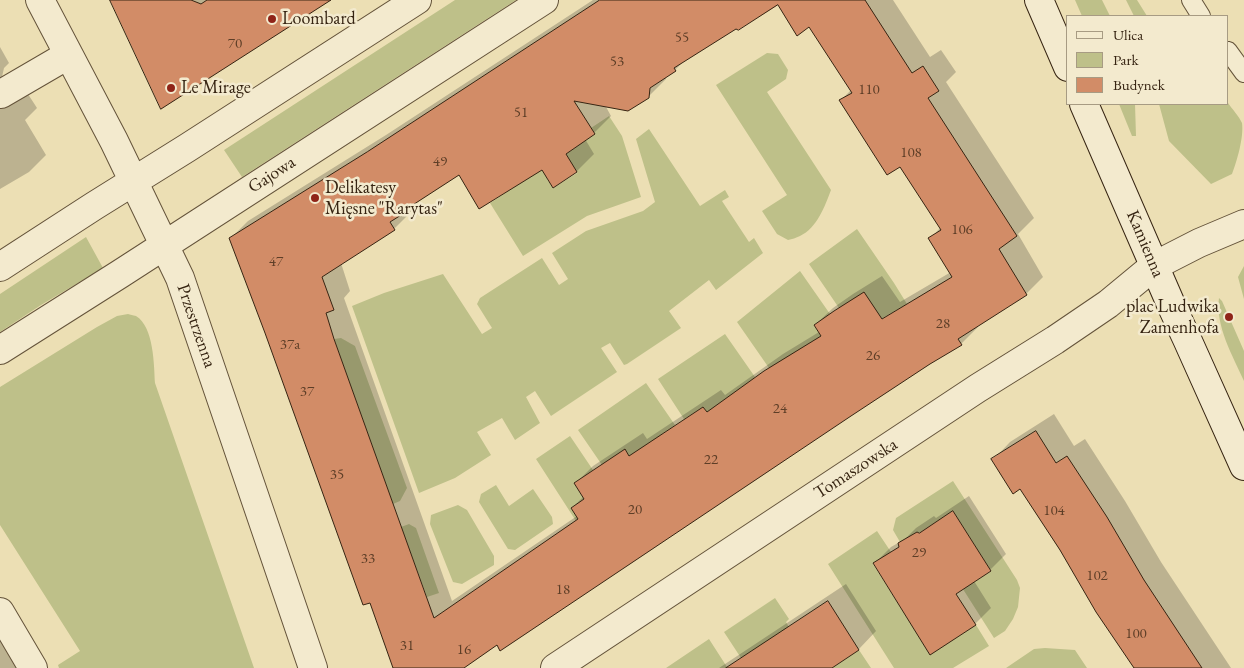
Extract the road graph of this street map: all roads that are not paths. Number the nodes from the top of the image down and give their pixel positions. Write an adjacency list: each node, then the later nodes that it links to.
1 (40, 0): 8 (street, Przestrzenna)
2 (417, 0): 13 (street)
3 (544, 0): 15 (street, Gajowa)
4 (1039, 0): 9 (street)
5 (1191, 0): 6 (lane)
6 (1200, 15)
7 (1229, 52): 10 (lane)
8 (68, 55): 11 (street); 13 (street, Przestrzenna)
9 (1066, 62)
10 (1244, 73)
11 (1, 94)
12 (1084, 105): 16 (street, Kamienna)
13 (134, 181): 15 (street, Przestrzenna); 17 (street)
14 (1244, 224): 16 (street)
15 (164, 245): 18 (street, Gajowa); 22 (street, Przestrzenna)
16 (1154, 266): 19 (street, Kamienna); 23 (street, Tomaszowska)
17 (0, 267)
18 (0, 350)
19 (1244, 466)
20 (0, 612): 21 (street)
21 (33, 668)
22 (313, 668)
23 (555, 668)

